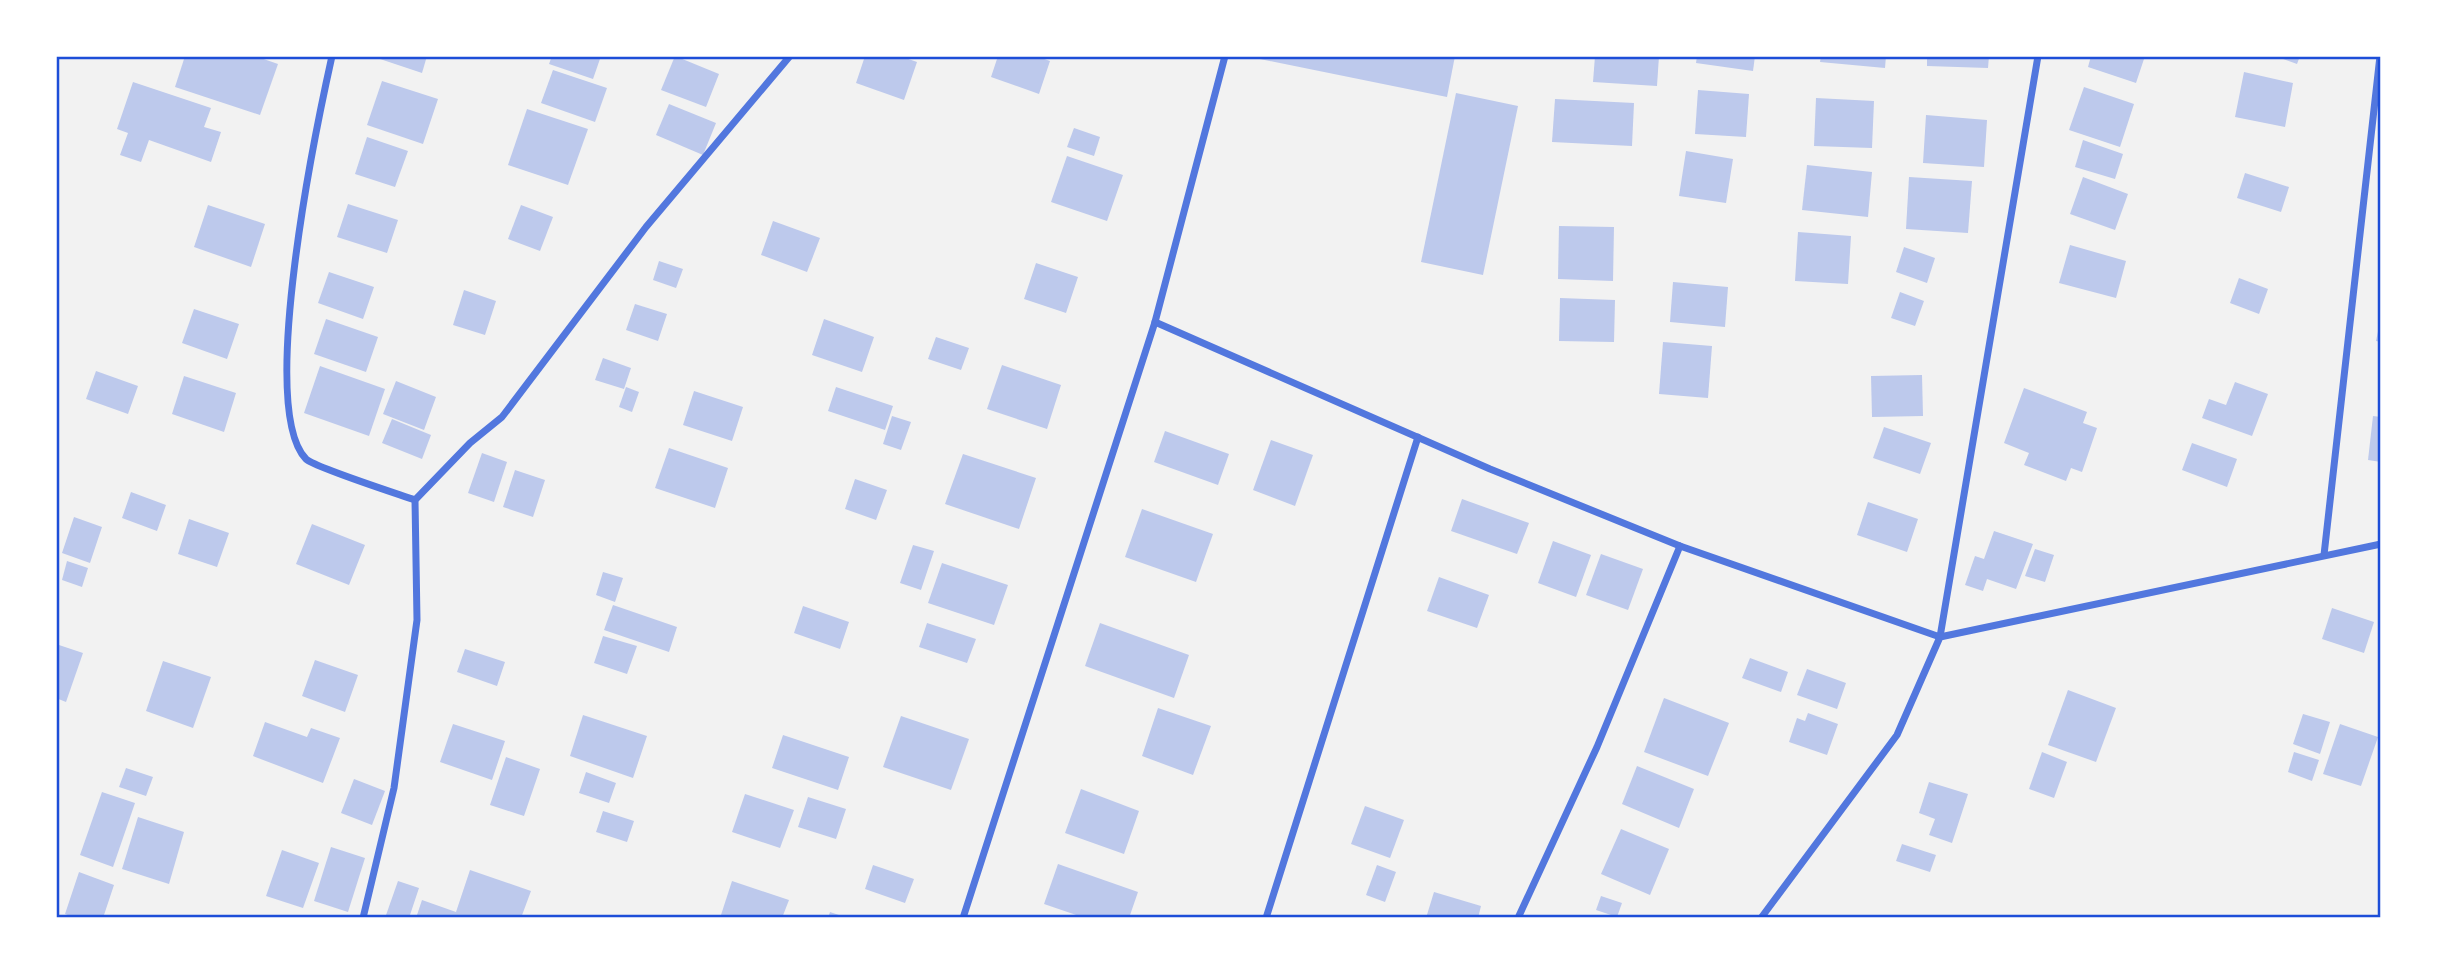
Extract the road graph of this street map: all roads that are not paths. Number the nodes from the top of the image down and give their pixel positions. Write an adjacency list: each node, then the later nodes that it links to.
1 (331, 56): 8 (street)
2 (790, 56): 8 (street)
3 (1225, 56): 6 (street)
4 (2038, 56): 12 (street)
5 (2380, 56): 11 (street)
6 (1155, 322): 7 (street); 14 (street)
7 (1418, 437): 10 (street); 15 (street)
8 (415, 500): 13 (street)
9 (2381, 544): 11 (street)
10 (1681, 545): 12 (street); 16 (street)
11 (2324, 555): 12 (street)
12 (1940, 637): 17 (street)
13 (363, 918)
14 (963, 918)
15 (1266, 918)
16 (1518, 918)
17 (1761, 918)

